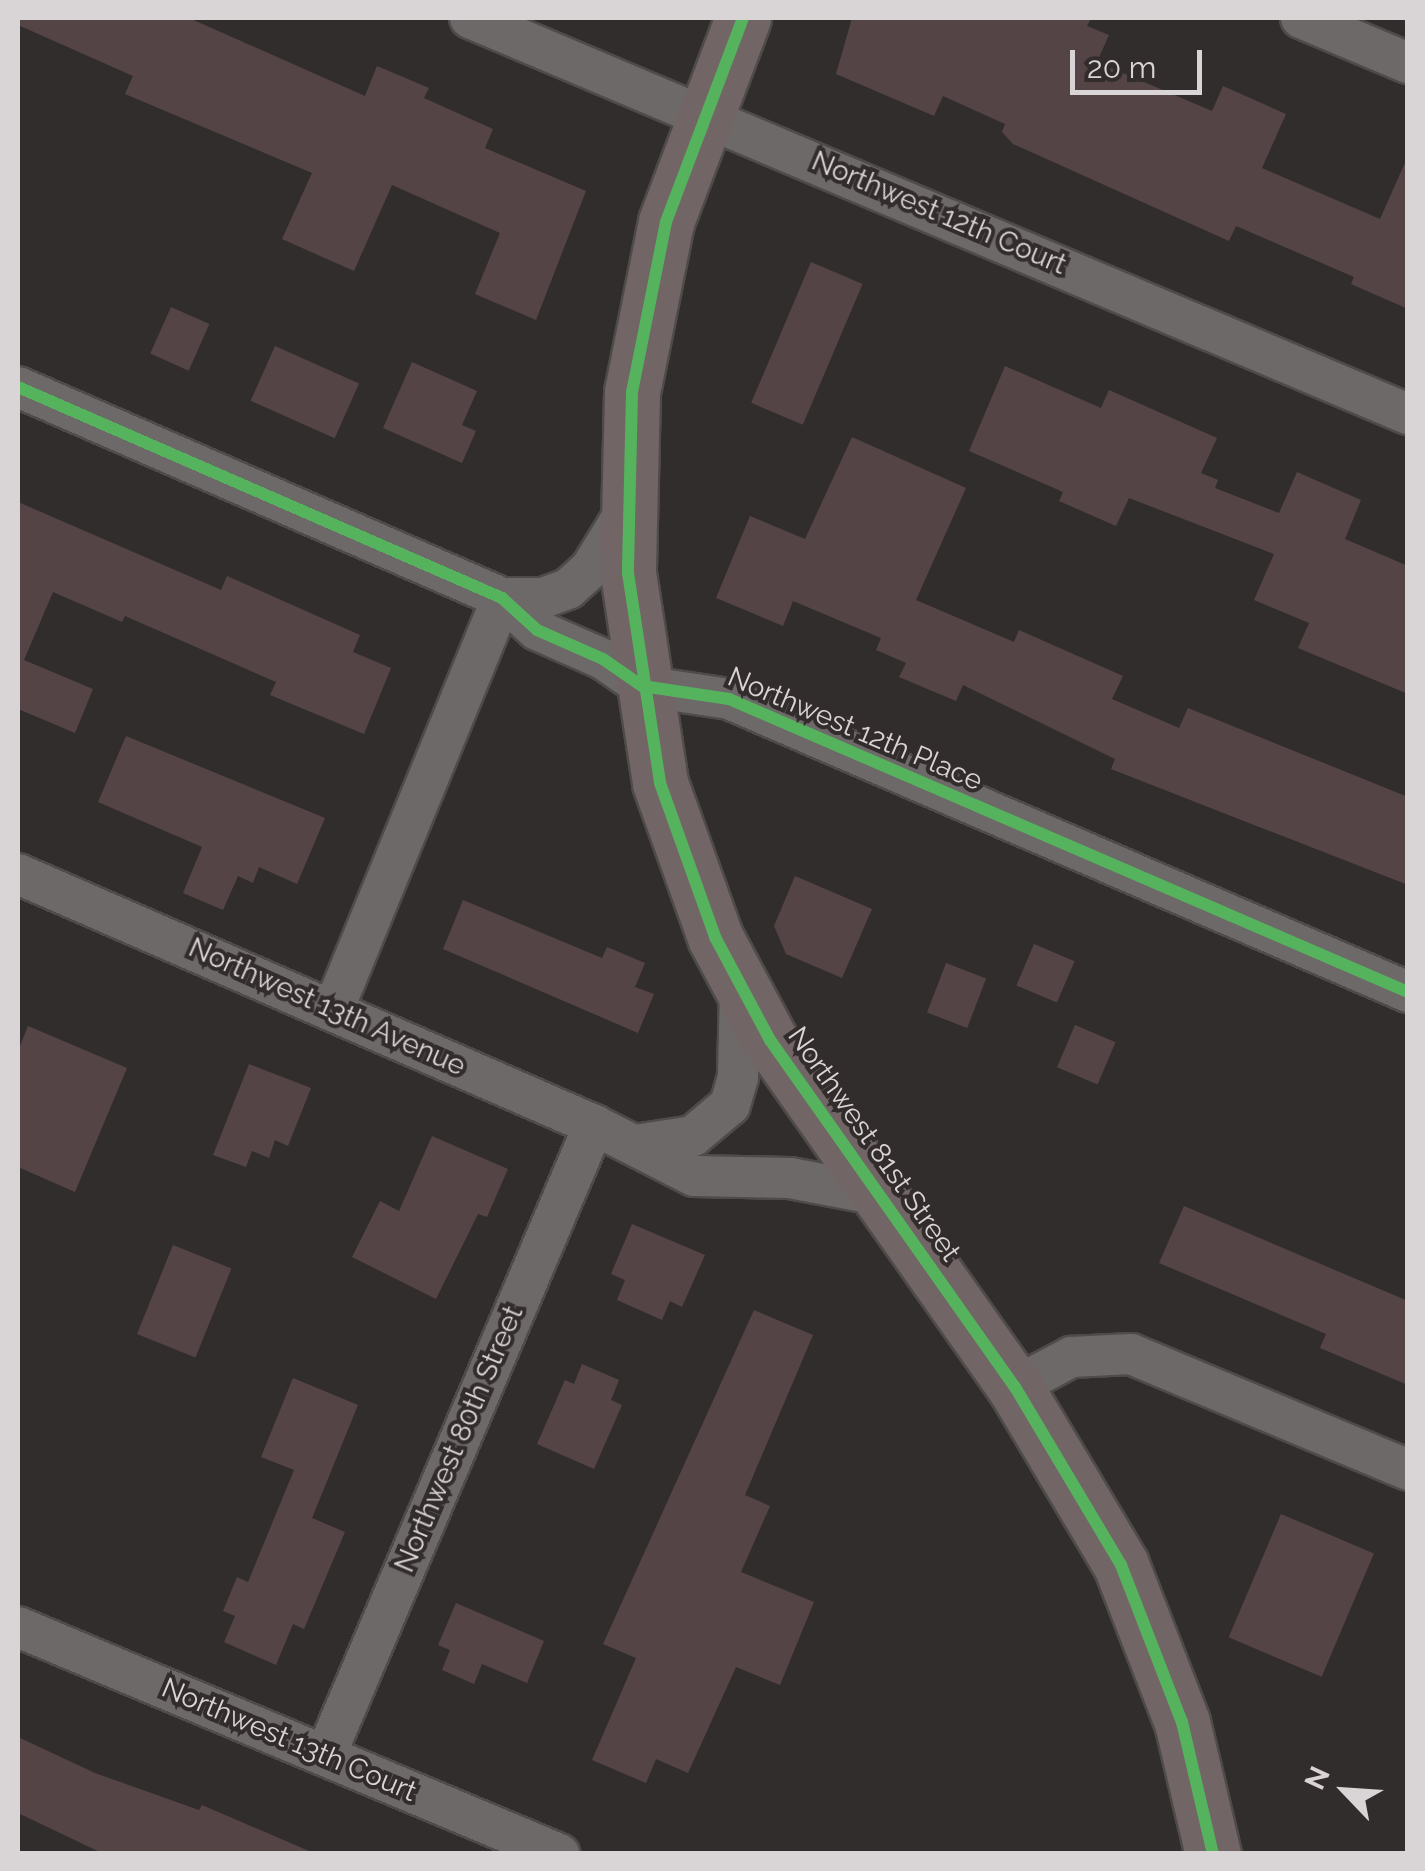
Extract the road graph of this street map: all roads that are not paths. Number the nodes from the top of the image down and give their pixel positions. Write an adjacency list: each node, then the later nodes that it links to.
1 (470, 18): 5 (street, Northwest 12th Court)
2 (744, 18): 5 (main road, Northwest 81st Street)
3 (1301, 18): 4 (street)
4 (1408, 63)
5 (703, 114): 7 (street, Northwest 12th Court); 8 (main road, Northwest 81st Street)
6 (18, 388): 9 (street, Northwest 12th Place)
7 (1408, 414)
8 (626, 511): 9 (street, Northwest 12th Place); 10 (main road, Northwest 81st Street)
9 (502, 598): 10 (street, Northwest 12th Place); 14 (street)
10 (642, 686): 12 (main road, Northwest 81st Street); 13 (street, Northwest 12th Place)
11 (18, 874): 14 (street, Northwest 13th Avenue)
12 (740, 985): 16 (street); 17 (main road, Northwest 81st Street)
13 (1408, 992)
14 (334, 1008): 15 (street, Northwest 13th Avenue)
15 (594, 1124): 16 (street, Northwest 13th Avenue); 21 (street, Northwest 80th Street)
16 (634, 1145): 17 (street, Northwest 13th Avenue)
17 (874, 1194): 18 (main road, Northwest 81st Street)
18 (1015, 1387): 19 (street); 23 (main road, Northwest 81st Street)
19 (1408, 1470)
20 (18, 1628): 21 (street, Northwest 13th Court)
21 (326, 1754): 22 (street, Northwest 13th Court)
22 (559, 1854)
23 (1213, 1854)

